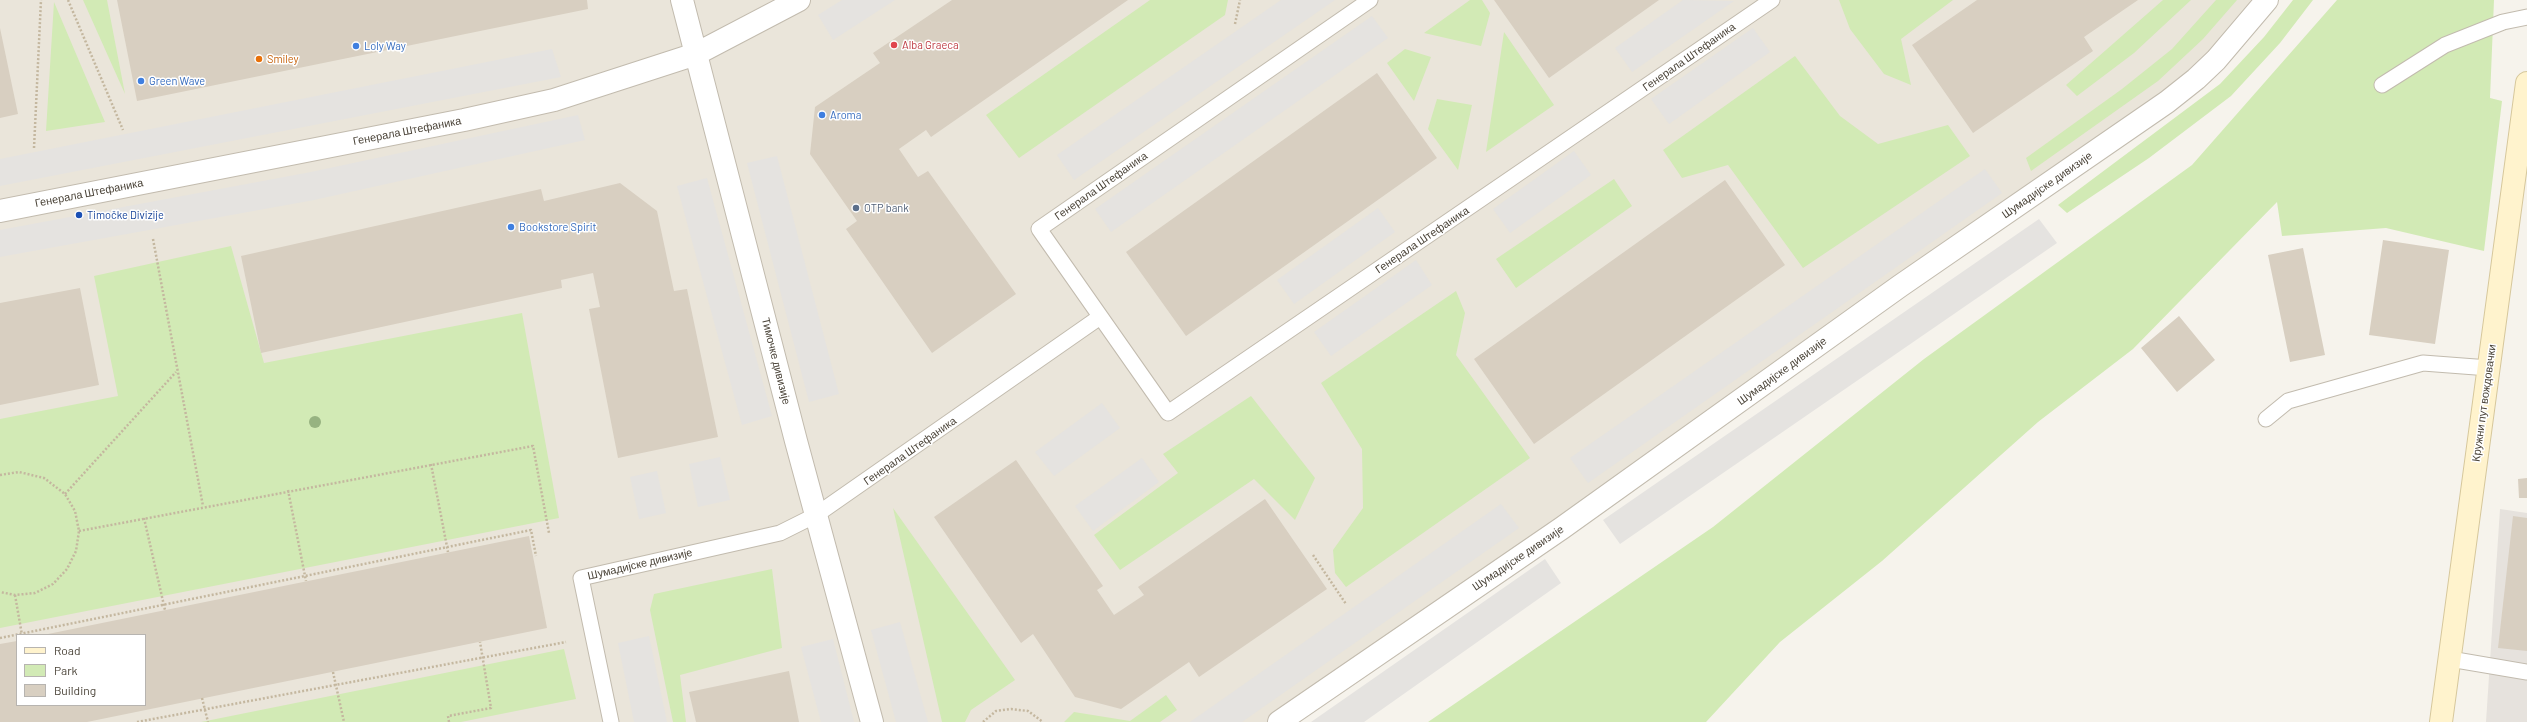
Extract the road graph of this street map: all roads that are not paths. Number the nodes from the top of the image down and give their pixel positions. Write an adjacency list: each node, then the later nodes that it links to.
1 (682, 0): 7 (street, Тимочке дивизије)
2 (799, 0): 7 (street, Генерала Штефаника)
3 (1370, 0): 12 (lane, Генерала Штефаника)
4 (1772, 0): 12 (lane, Генерала Штефаника)
5 (2267, 0): 20 (street, Шумадијске дивизије)
6 (2527, 18): 9 (lane)
7 (696, 54): 11 (street, Генерала Штефаника); 15 (street, Тимочке дивизије)
8 (2527, 83): 10 (main road, Кружни пут вождовачки)
9 (2382, 85)
10 (2521, 184): 13 (main road, Кружни пут вождовачки)
11 (0, 211)
12 (1100, 317): 15 (lane, Генерала Штефаника)
13 (2489, 368): 14 (lane); 16 (main road, Кружни пут вождовачки)
14 (2266, 419)
15 (816, 515): 18 (lane, Шумадијске дивизије); 19 (street, Тимочке дивизије)
16 (2450, 659): 17 (lane); 21 (main road, Кружни пут вождовачки)
17 (2527, 672)
18 (611, 722)
19 (872, 722)
20 (1279, 722)
21 (2441, 722)

